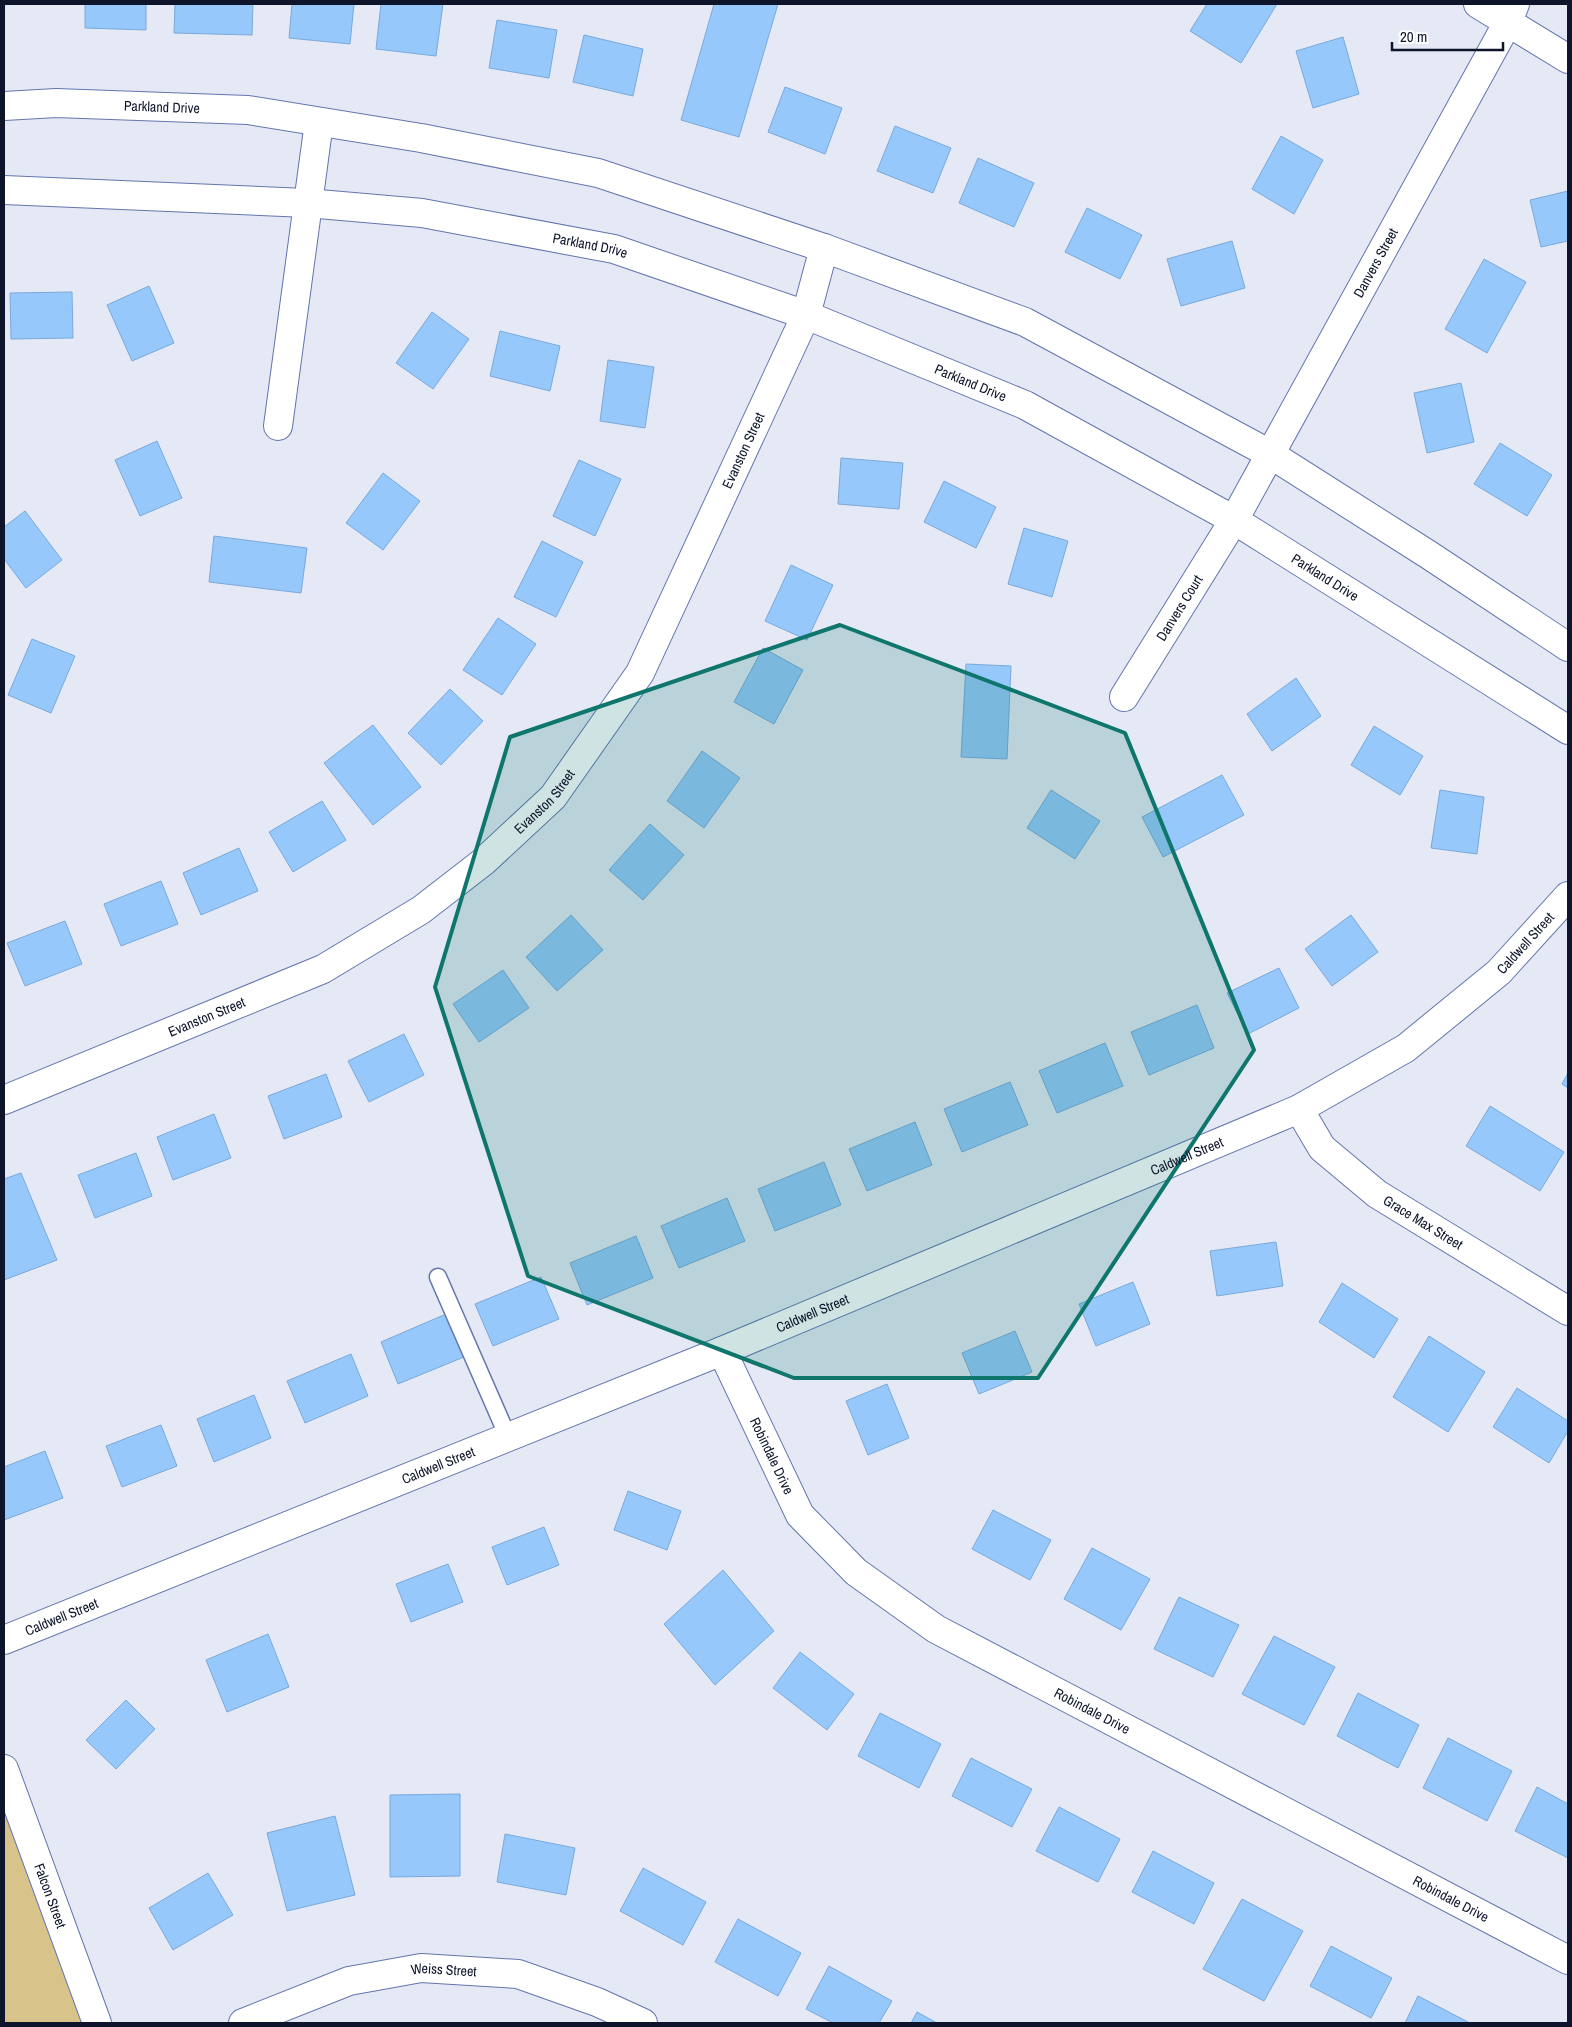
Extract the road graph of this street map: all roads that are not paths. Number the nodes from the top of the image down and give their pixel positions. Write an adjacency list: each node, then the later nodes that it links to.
1 (1478, 4): 2 (street)
2 (1511, 13): 3 (street); 11 (street, Danvers Street)
3 (1568, 59)
4 (4, 106): 5 (street, Parkland Drive)
5 (319, 122): 7 (street); 8 (street, Parkland Drive)
6 (4, 190): 7 (street, Parkland Drive)
7 (307, 203): 9 (street, Parkland Drive); 10 (street)
8 (824, 248): 9 (street, Evanston Street); 11 (street, Parkland Drive)
9 (806, 314): 12 (street, Parkland Drive); 17 (street, Evanston Street)
10 (278, 426)
11 (1270, 454): 12 (street, Danvers Street); 13 (street, Parkland Drive)
12 (1234, 520): 14 (street, Danvers Court); 15 (street, Parkland Drive)
13 (1568, 647)
14 (1124, 697)
15 (1568, 730)
16 (1568, 896): 18 (street, Caldwell Street)
17 (4, 1100)
18 (1299, 1109): 20 (street, Grace Max Street); 21 (street, Caldwell Street)
19 (438, 1277): 22 (lane)
20 (1568, 1312)
21 (722, 1351): 22 (street, Caldwell Street); 25 (street, Robindale Drive)
22 (508, 1437): 23 (street, Caldwell Street)
23 (4, 1640)
24 (4, 1769): 26 (street, Falcon Street)
25 (1568, 1960)
26 (97, 2023)
27 (243, 2023): 28 (street, Weiss Street)
28 (643, 2023)

